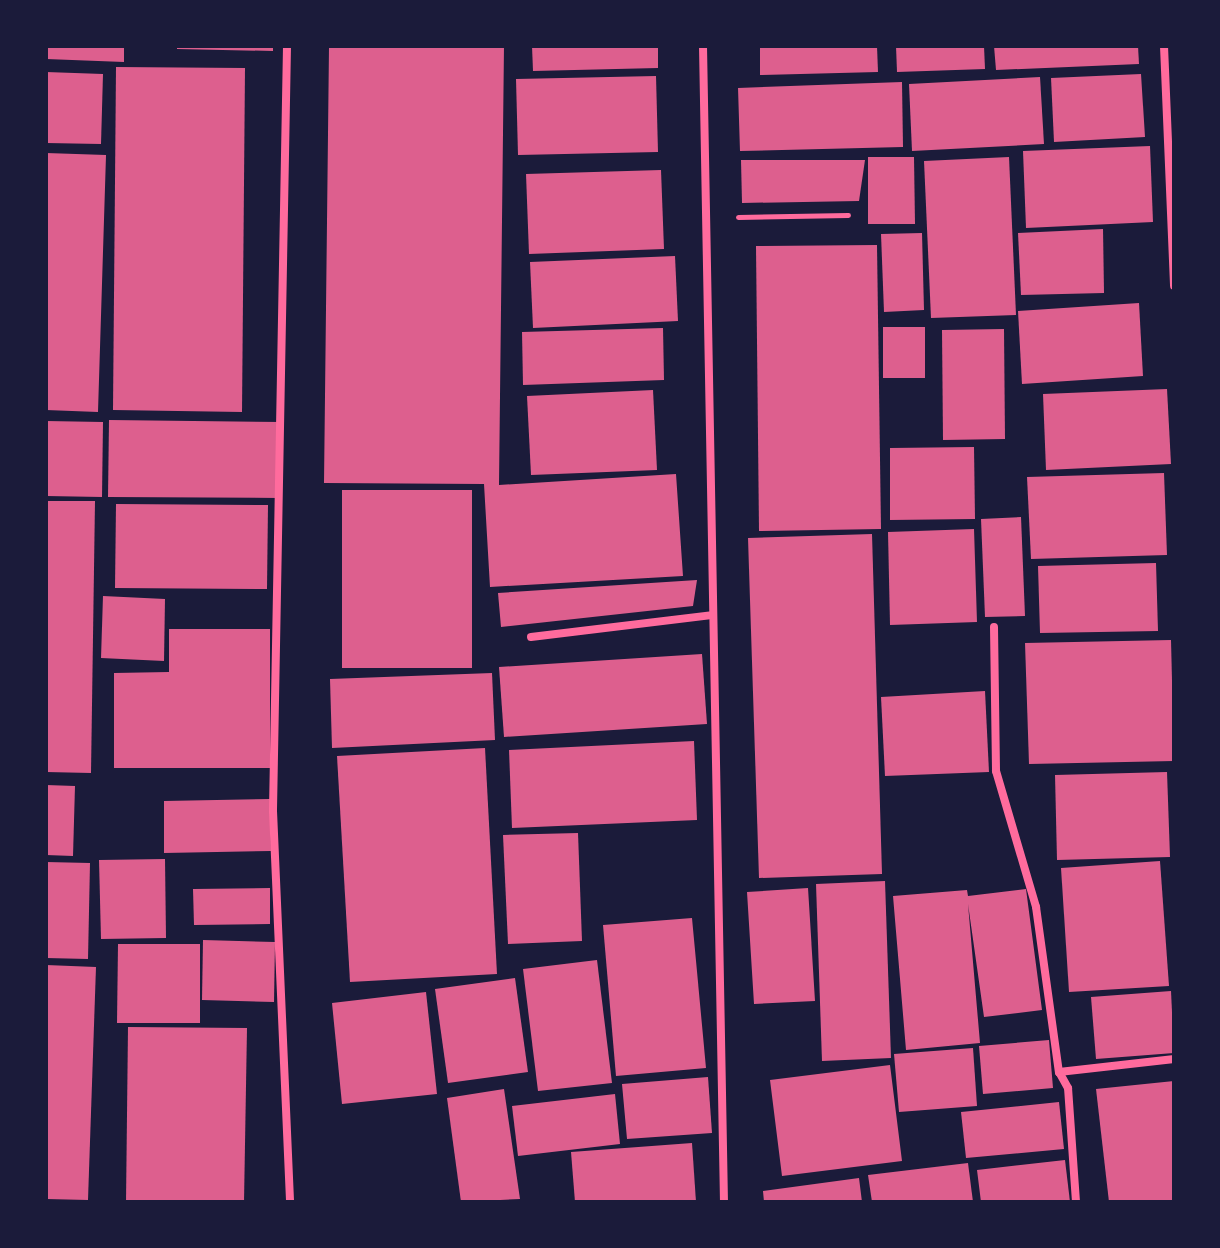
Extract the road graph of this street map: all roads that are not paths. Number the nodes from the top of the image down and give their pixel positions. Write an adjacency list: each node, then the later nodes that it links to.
1 (287, 46): 10 (street)
2 (703, 46): 5 (street)
3 (1164, 46): 4 (street)
4 (1174, 286)
5 (712, 615): 7 (street); 11 (street)
6 (994, 627): 9 (street)
7 (531, 637)
8 (1174, 1059): 9 (street)
9 (1059, 1072): 12 (street)
10 (290, 1202)
11 (724, 1202)
12 (1076, 1202)

